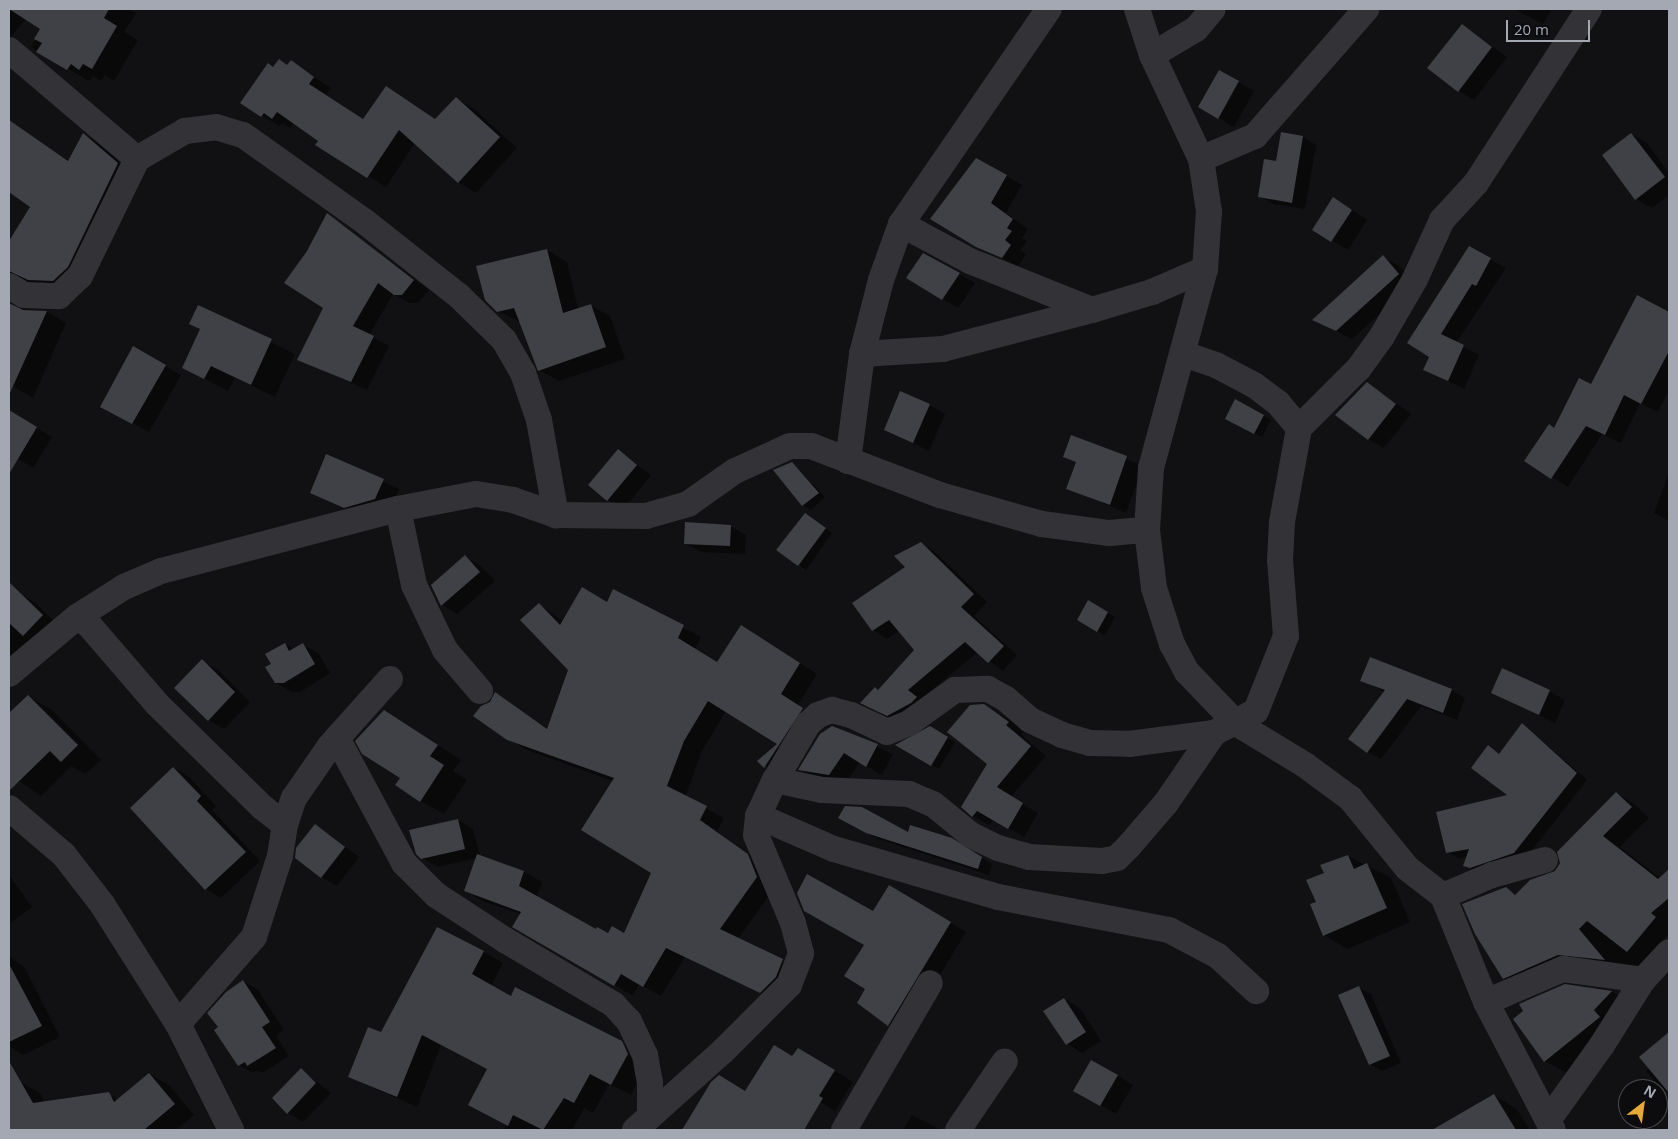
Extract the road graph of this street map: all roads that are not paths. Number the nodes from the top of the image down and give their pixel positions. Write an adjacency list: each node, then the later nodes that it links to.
1 (1049, 9): 10 (street)
2 (1137, 9): 7 (street)
3 (1213, 9): 7 (street)
4 (1366, 9): 9 (street)
5 (1589, 9): 16 (street)
6 (9, 50): 8 (street)
7 (1152, 55): 9 (street)
8 (137, 159): 12 (street); 19 (street)
9 (1201, 159): 11 (street)
10 (901, 224): 13 (street); 14 (street)
11 (1205, 269): 13 (street); 15 (street)
12 (9, 286)
13 (1092, 310): 14 (street)
14 (862, 354): 17 (street)
15 (1184, 354): 16 (street); 20 (street)
16 (1299, 428): 25 (street)
17 (848, 460): 19 (street); 20 (street)
18 (398, 509): 19 (street); 21 (street); 24 (street)
19 (556, 515)
20 (1147, 530): 25 (street)
21 (77, 617): 22 (street); 30 (street)
22 (9, 674)
23 (390, 679): 26 (street)
24 (480, 691)
25 (1225, 728): 27 (street); 27 (street); 32 (street)
26 (337, 738): 30 (street); 40 (street)
27 (776, 780): 29 (street)
28 (9, 808): 38 (street)
29 (758, 816): 36 (street); 40 (street)
30 (285, 825): 38 (street)
31 (1545, 860): 32 (street)
32 (1443, 896): 37 (street)
33 (1669, 952): 34 (street)
34 (1643, 980): 37 (street); 41 (street)
35 (930, 983): 43 (street)
36 (1256, 991)
37 (1486, 1002): 41 (street)
38 (178, 1024): 42 (street)
39 (1004, 1061): 44 (street)
40 (643, 1123)
41 (1551, 1125)
42 (231, 1130)
43 (844, 1130)
44 (958, 1130)

